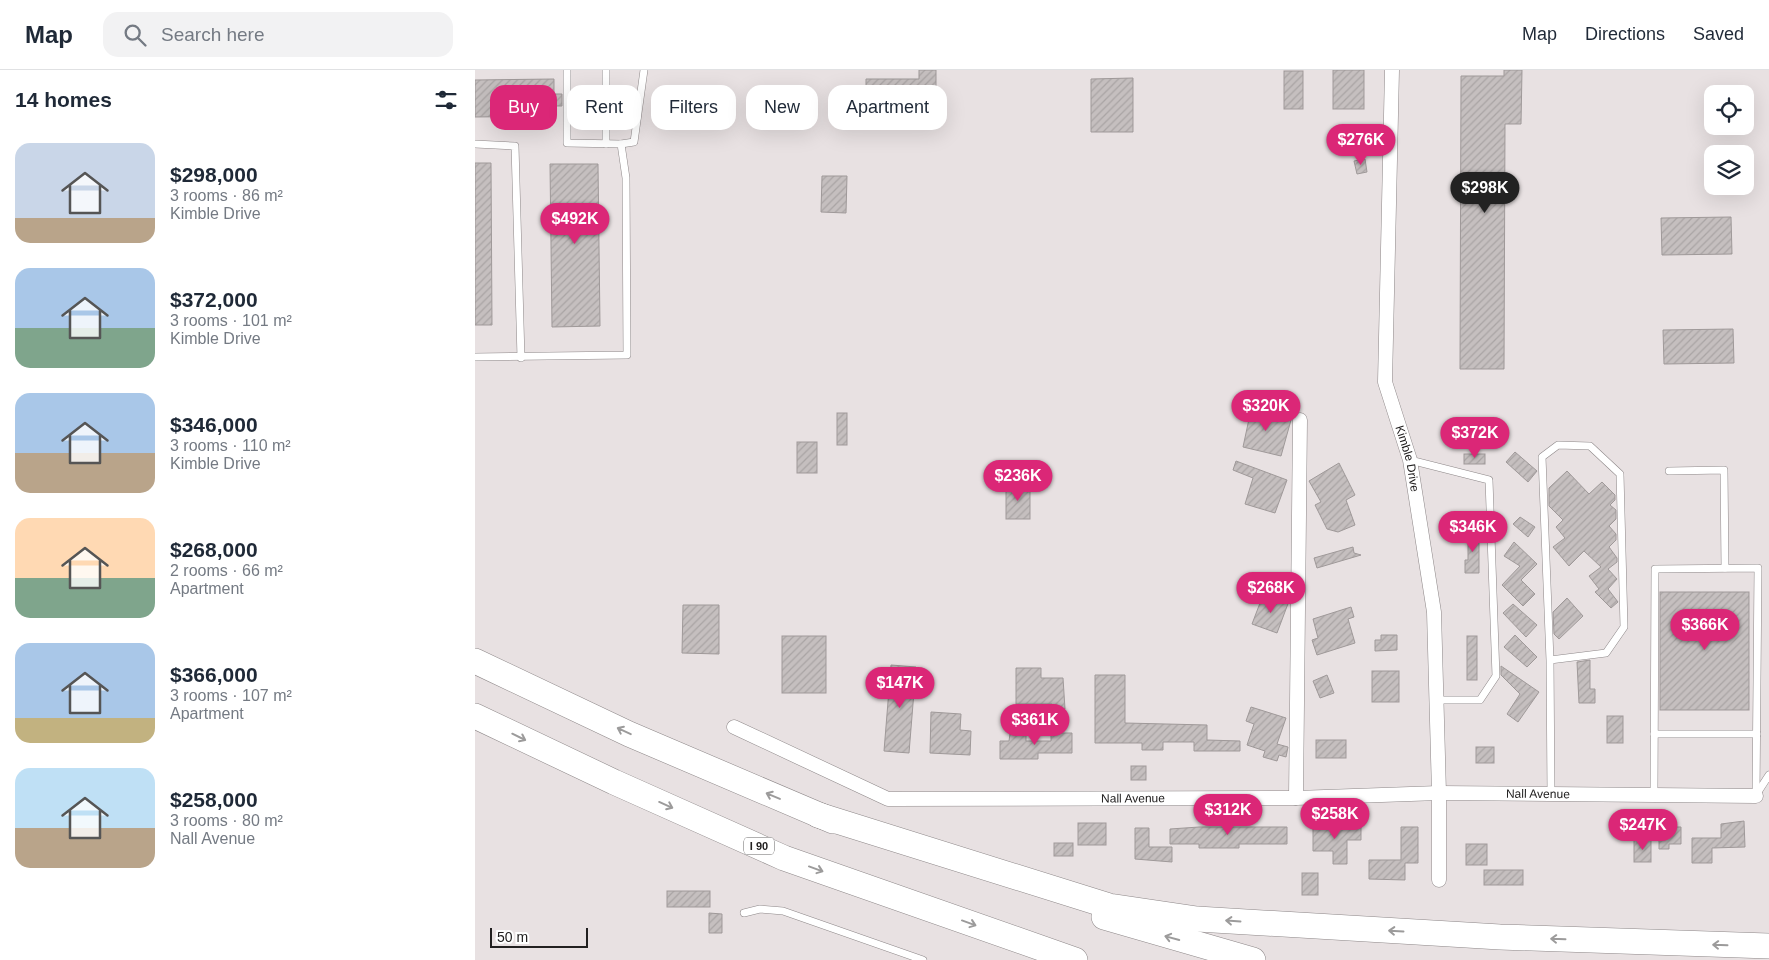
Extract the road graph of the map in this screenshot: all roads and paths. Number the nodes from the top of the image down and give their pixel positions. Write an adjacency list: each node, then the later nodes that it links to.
1 (567, 70): 6 (lane)
2 (606, 70): 6 (lane)
3 (645, 70): 7 (lane)
4 (1392, 70): 11 (street, Kimble Drive)
5 (475, 144): 9 (lane)
6 (607, 144): 7 (lane)
7 (621, 144): 9 (lane)
8 (475, 357): 9 (lane)
9 (521, 358)
10 (1300, 420): 26 (street)
11 (1410, 460): 16 (street, Kimble Drive); 16 (lane)
12 (1669, 471): 13 (lane)
13 (1725, 568): 19 (lane); 20 (lane)
14 (1550, 660): 14 (lane); 23 (lane)
15 (475, 661): 27 (highway, one-way to 15)
16 (1436, 700): 22 (street, Kimble Drive)
17 (475, 716): 31 (highway, I 90, one-way to 31)
18 (734, 727): 26 (street, Nall Avenue)
19 (1654, 734): 20 (lane); 24 (lane)
20 (1757, 734): 25 (lane)
21 (1769, 775): 25 (lane)
22 (1439, 792): 23 (street, Nall Avenue); 26 (street, Nall Avenue); 28 (street, Kimble Drive)
23 (1551, 795): 24 (street, Nall Avenue)
24 (1654, 795): 25 (street, Nall Avenue)
25 (1756, 796)
26 (1295, 798)
27 (818, 815): 30 (highway, one-way to 27); 33 (highway, one-way to 27)
28 (1439, 880)
29 (744, 913): 32 (lane)
30 (1769, 946)
31 (1063, 958)
32 (923, 960)
33 (1253, 960)

